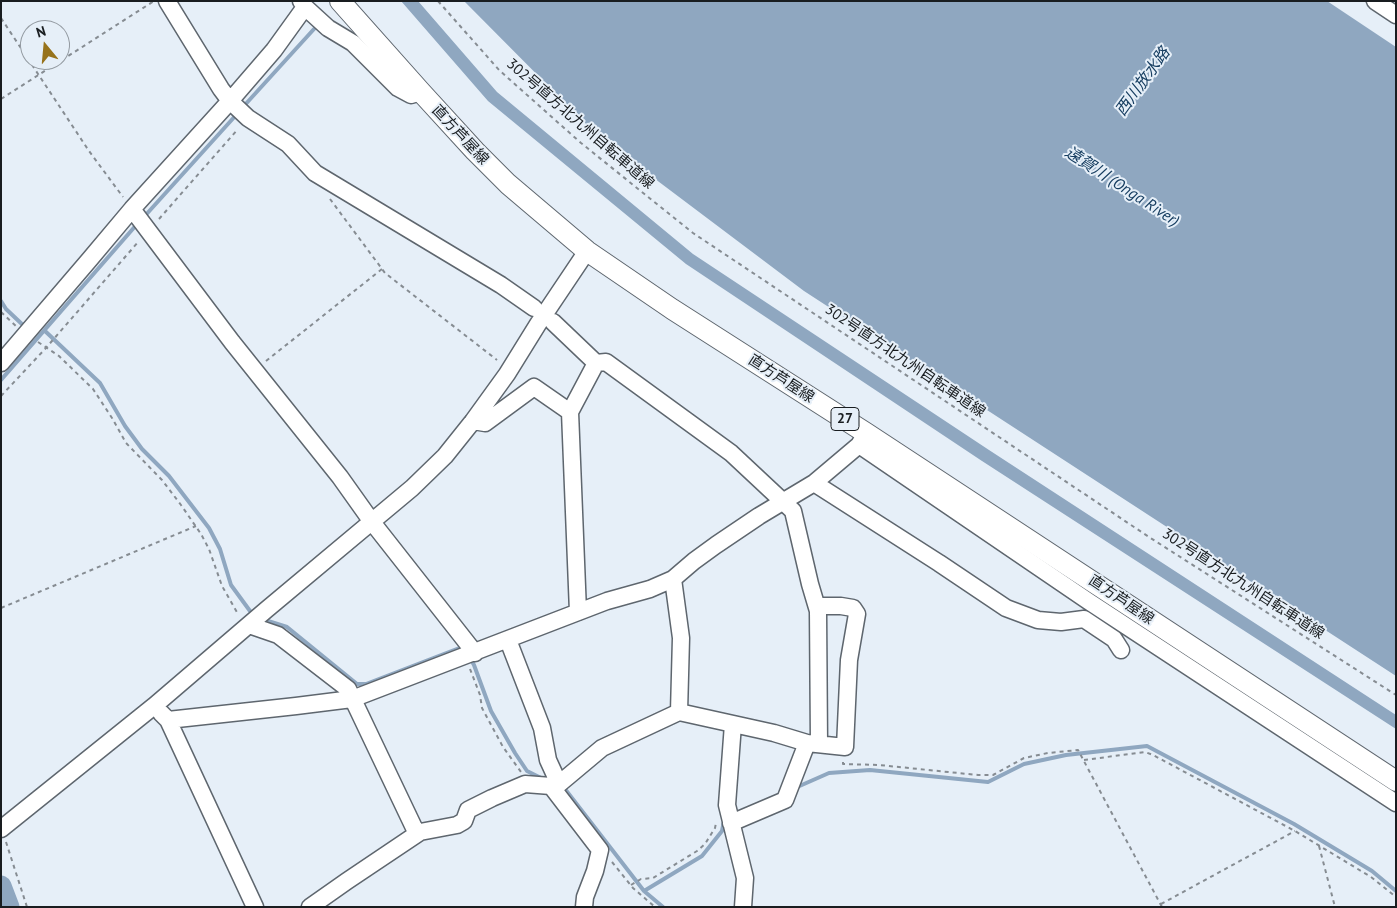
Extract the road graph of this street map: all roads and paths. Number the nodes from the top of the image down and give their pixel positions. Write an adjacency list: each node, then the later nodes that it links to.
1 (154, 1): 9 (path)
2 (167, 1): 12 (street)
3 (340, 1): 10 (main road, 直方芦屋線 / 27)
4 (438, 1): 44 (path, 302号直方北九州自転車道線)
5 (1375, 1): 7 (street)
6 (303, 4): 10 (street); 12 (street)
7 (1396, 15)
8 (1, 18): 9 (path)
9 (38, 75): 11 (path); 14 (path)
10 (421, 92): 15 (main road, 直方芦屋線 / 27)
11 (1, 99)
12 (230, 101): 13 (street); 14 (street)
13 (315, 173): 16 (path); 17 (street)
14 (132, 209): 20 (street); 25 (street)
15 (587, 251): 28 (street); 29 (main road, 直方芦屋線 / 27)
16 (382, 270): 22 (path); 25 (path)
17 (534, 308)
18 (1, 312): 20 (path)
19 (553, 322): 24 (street)
20 (27, 334): 23 (street); 33 (path)
21 (45, 349): 26 (path)
22 (497, 360)
23 (1, 363)
24 (596, 363): 27 (street); 31 (street)
25 (255, 370): 32 (street)
26 (1, 396)
27 (570, 412): 28 (street); 38 (street)
28 (473, 421): 32 (street)
29 (863, 439): 30 (street); 37 (street); 53 (main road, 直方芦屋線 / 27)
30 (814, 483): 31 (street); 39 (street)
31 (785, 502): 34 (street); 35 (street)
32 (372, 522): 40 (street); 43 (street)
33 (196, 526): 36 (path); 40 (path)
34 (673, 580): 38 (street); 47 (street)
35 (817, 606): 50 (street); 51 (street)
36 (1, 608)
37 (1103, 610): 39 (street); 56 (street)
38 (578, 612): 41 (street)
39 (1084, 619): 42 (street)
40 (249, 625): 45 (street); 46 (street)
41 (508, 640): 43 (street); 55 (street)
42 (1121, 650)
43 (468, 655): 45 (street); 54 (path)
44 (1396, 695)
45 (352, 699): 48 (street); 60 (street)
46 (154, 706): 48 (street); 58 (street)
47 (679, 712): 49 (street); 55 (street)
48 (168, 720): 67 (street)
49 (732, 724): 50 (street); 57 (street)
50 (813, 744): 51 (street); 57 (street)
51 (845, 747): 52 (path)
52 (1084, 760): 59 (path); 65 (path)
53 (1396, 781)
54 (532, 785): 55 (street); 60 (street)
55 (555, 785): 62 (street)
56 (1396, 803)
57 (729, 816): 63 (path); 71 (street)
58 (2, 828): 66 (path)
59 (1295, 831): 61 (path); 65 (path)
60 (417, 834): 68 (street)
61 (1318, 845): 64 (path); 72 (path)
62 (600, 850): 63 (path); 69 (street)
63 (631, 885): 70 (path)
64 (1396, 897)
65 (1162, 905)
66 (27, 907)
67 (255, 907)
68 (310, 907)
69 (584, 907)
70 (655, 907)
71 (743, 907)
72 (1335, 907)

